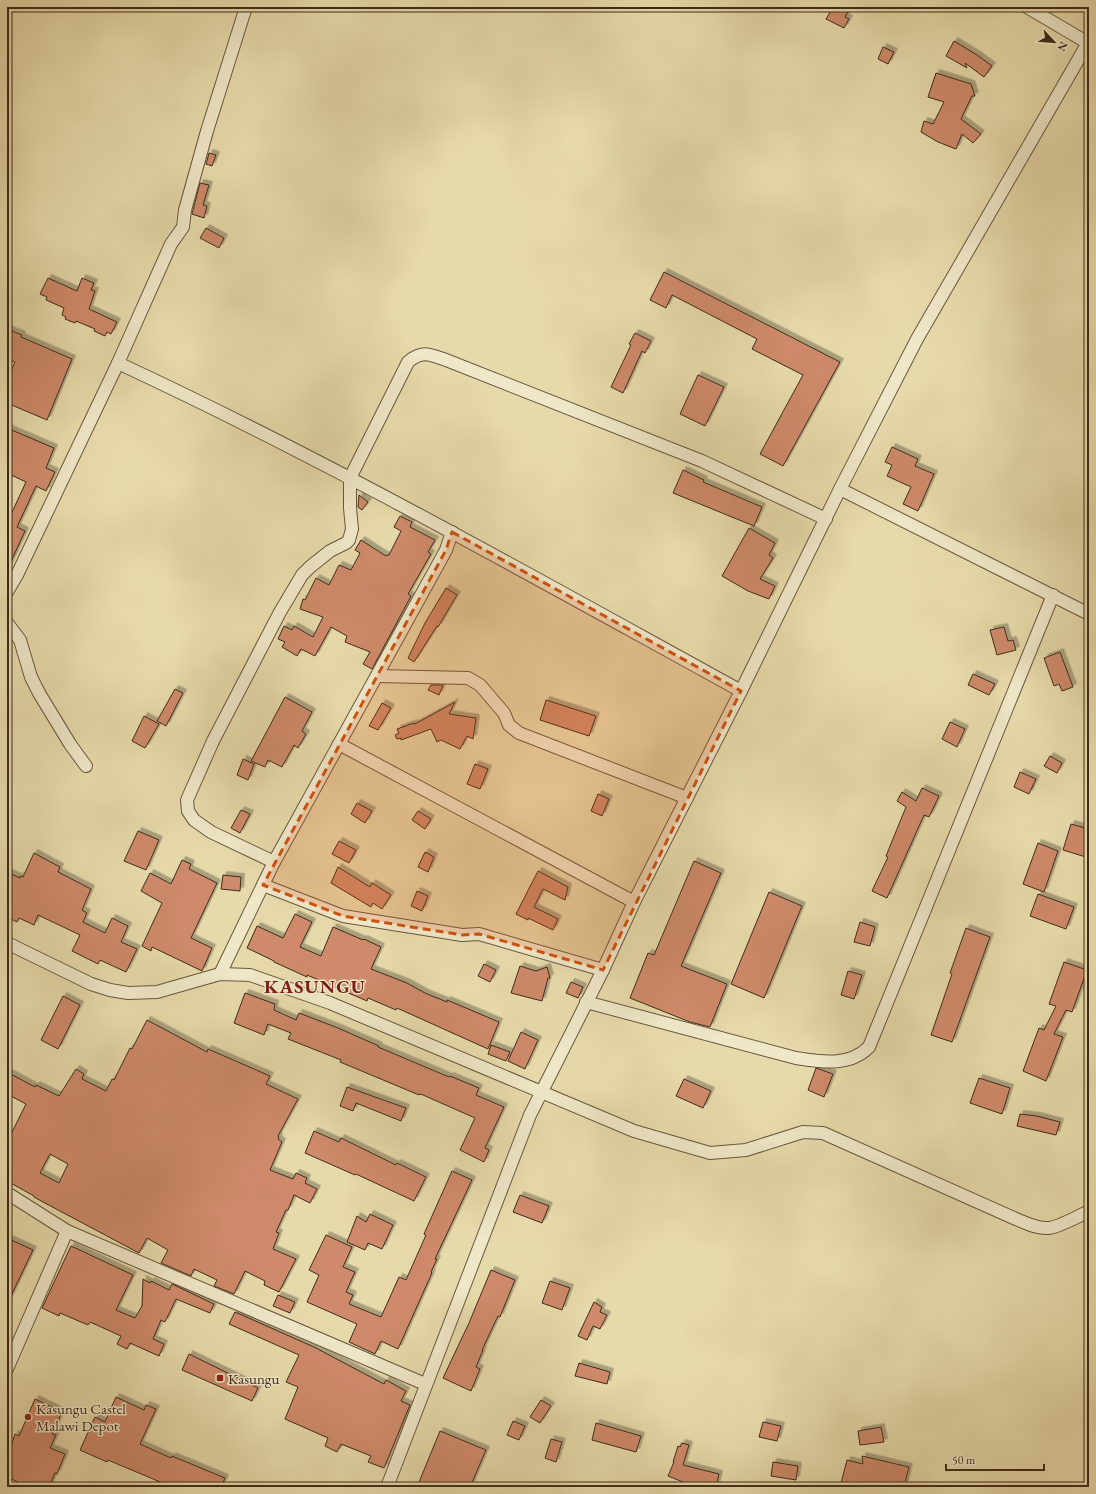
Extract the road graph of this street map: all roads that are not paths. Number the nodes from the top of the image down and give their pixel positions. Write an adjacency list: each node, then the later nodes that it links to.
1 (246, 7): 4 (street)
2 (1027, 7): 3 (street)
3 (1088, 42): 6 (street)
4 (118, 363): 5 (street); 9 (street)
5 (350, 478): 7 (street); 8 (street); 18 (street)
6 (840, 489): 7 (street); 10 (street)
7 (826, 519): 14 (street)
8 (452, 532): 13 (street); 14 (street)
9 (7, 592)
10 (1053, 595): 11 (street); 24 (street)
11 (1089, 614)
12 (7, 623): 16 (street)
13 (377, 676): 15 (street); 17 (street)
14 (741, 691): 17 (street)
15 (339, 744): 18 (street); 20 (street)
16 (86, 766)
17 (686, 798): 20 (street)
18 (274, 862): 19 (street)
19 (263, 885): 22 (street); 23 (street)
20 (634, 902): 22 (street)
21 (7, 943): 23 (street)
22 (603, 970): 24 (street)
23 (220, 974): 25 (street)
24 (586, 1002): 25 (street)
25 (542, 1091): 27 (street); 30 (street)
26 (7, 1193): 28 (street)
27 (1089, 1211)
28 (67, 1231): 29 (street); 30 (street)
29 (7, 1369)
30 (425, 1384): 31 (street)
31 (387, 1487)

